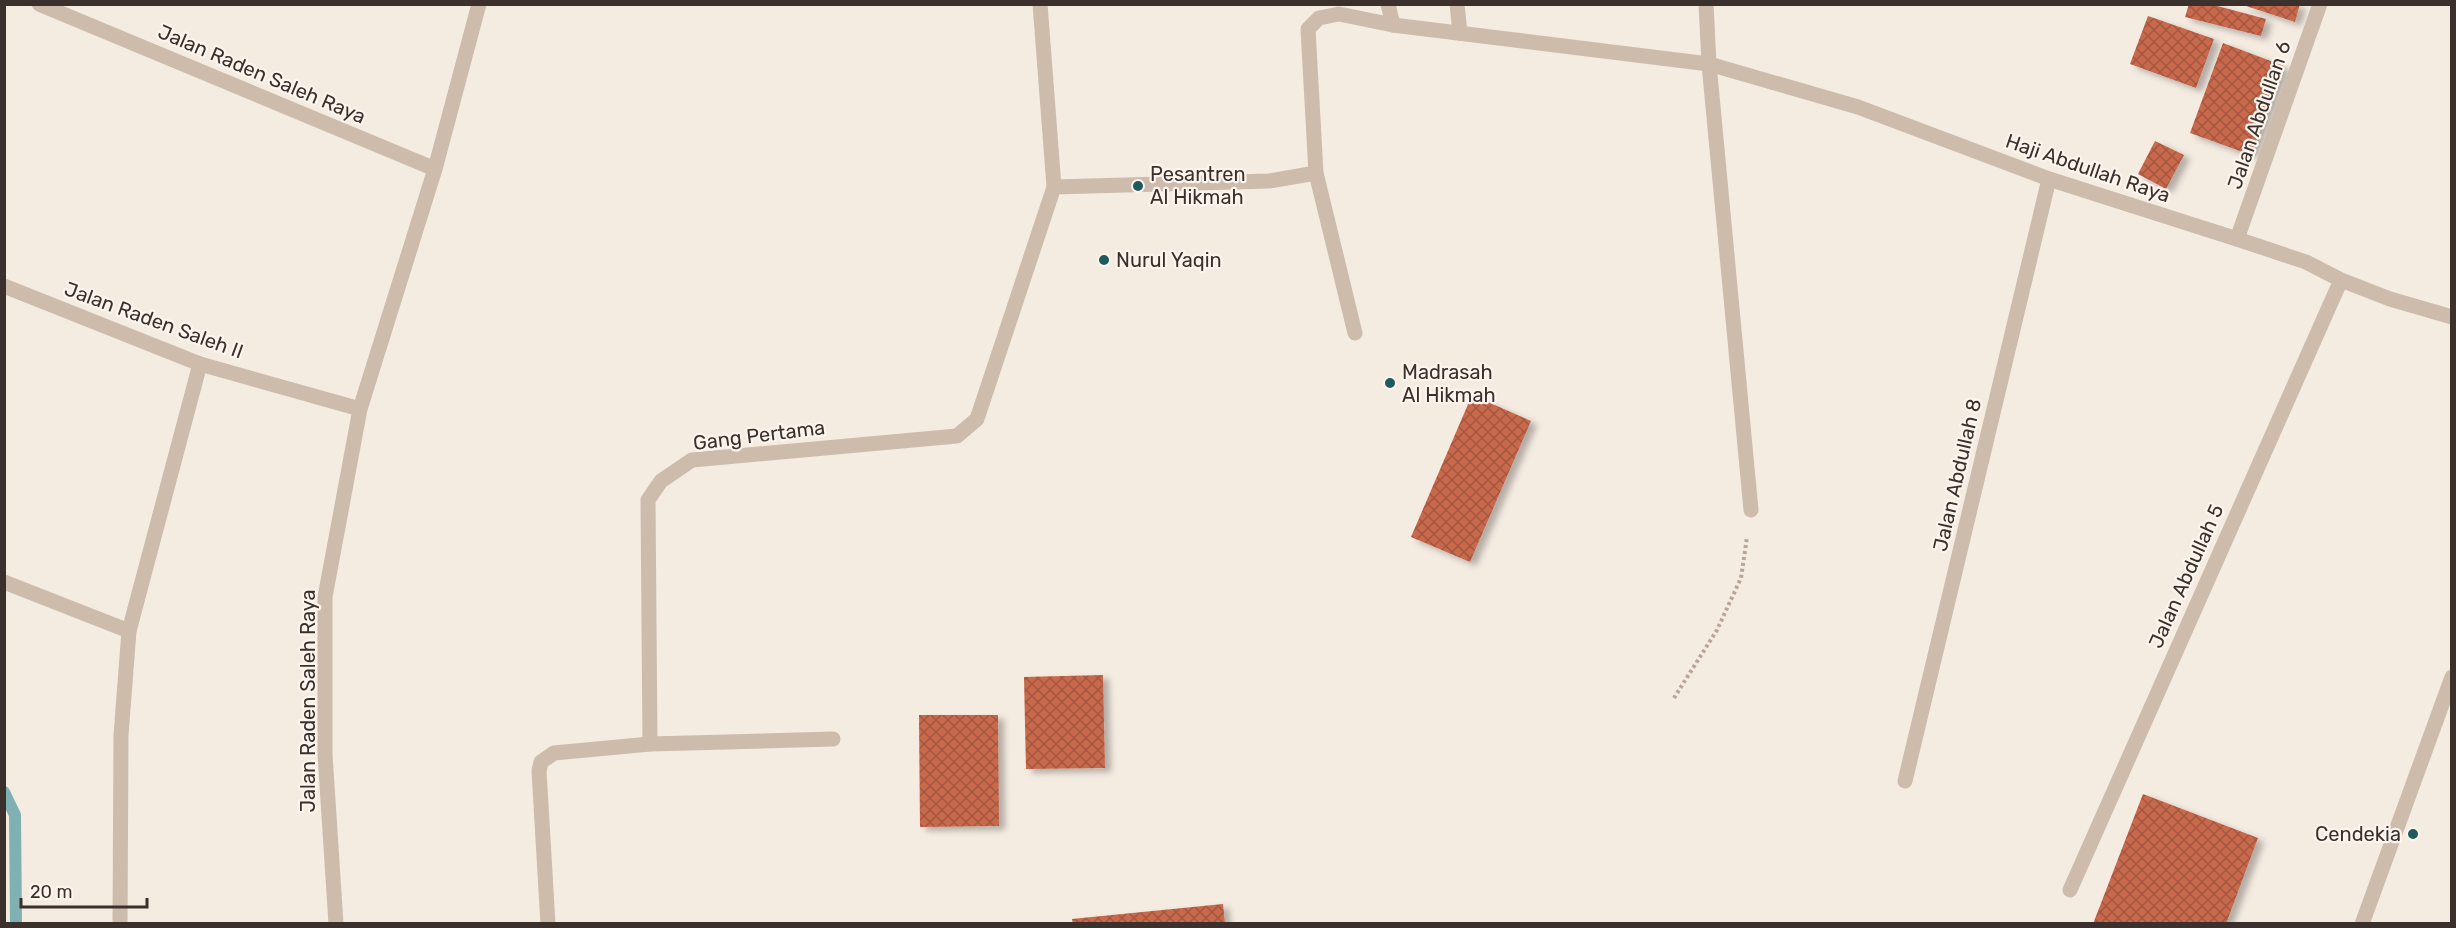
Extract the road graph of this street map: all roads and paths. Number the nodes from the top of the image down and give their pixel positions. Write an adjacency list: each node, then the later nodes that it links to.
1 (39, 4): 8 (street, Jalan Raden Saleh Raya)
2 (479, 4): 12 (street, Jalan Raden Saleh Raya)
3 (1040, 4): 15 (street)
4 (1388, 4): 9 (street)
5 (1457, 4): 10 (street)
6 (1706, 4): 11 (street)
7 (2320, 4): 16 (street, Jalan Abdullan 6)
8 (56, 8): 12 (street, Jalan Raden Saleh Raya)
9 (1393, 25): 10 (street, Haji Abdullah Raya); 13 (street, Haji Abdullah Raya)
10 (1460, 33): 11 (street, Haji Abdullah Raya)
11 (1709, 64): 14 (street, Haji Abdullah Raya); 23 (street)
12 (435, 169): 22 (street, Jalan Raden Saleh Raya)
13 (1316, 173): 15 (street); 20 (street, Haji Abdullah Raya)
14 (2049, 179): 16 (street, Haji Abdullah Raya); 30 (street, Jalan Abdullah 8)
15 (1054, 188): 29 (street, Gang Pertama)
16 (2237, 239): 17 (street, Haji Abdullah Raya)
17 (2341, 279): 19 (street, Haji Abdullah Raya); 31 (street, Jalan Abdullah 5)
18 (4, 286): 21 (street, Jalan Raden Saleh II)
19 (2451, 316)
20 (1355, 333)
21 (200, 364): 22 (street, Jalan Raden Saleh II); 25 (street)
22 (360, 409): 33 (street, Jalan Raden Saleh Raya)
23 (1751, 510): 27 (path)
24 (4, 582): 25 (street)
25 (129, 631): 32 (street)
26 (2451, 677): 35 (street)
27 (1674, 698)
28 (832, 739): 29 (street)
29 (651, 744): 34 (street)
30 (1905, 781)
31 (2070, 890)
32 (120, 924)
33 (336, 924)
34 (548, 924)
35 (2362, 924)

